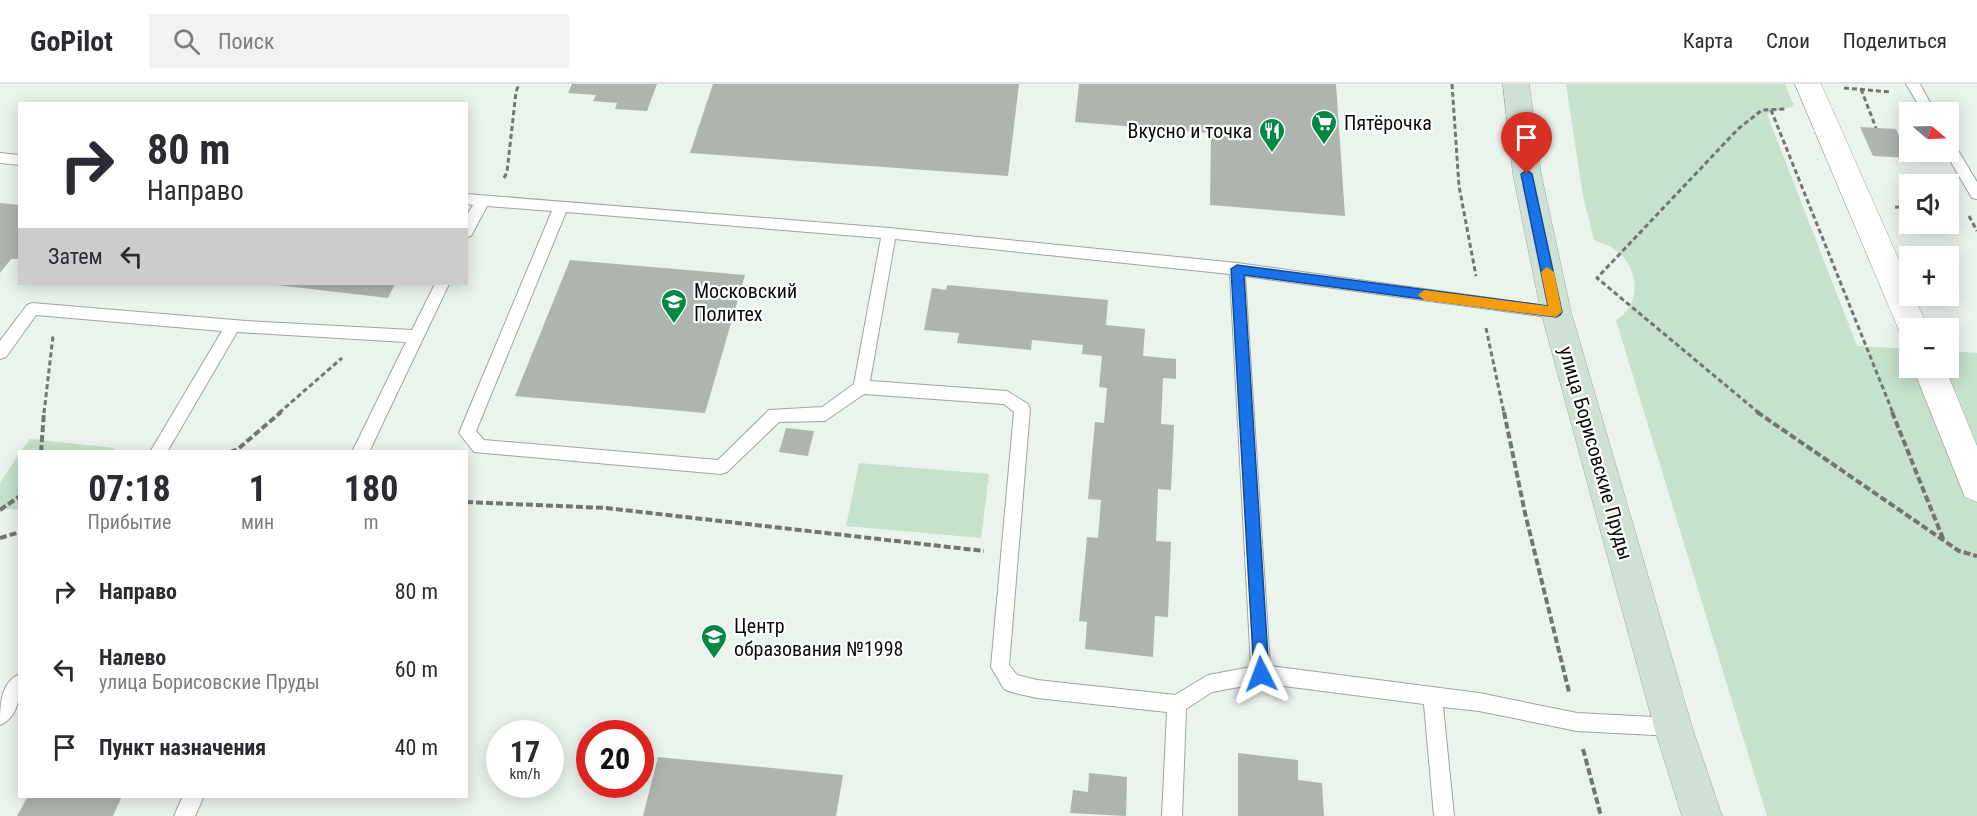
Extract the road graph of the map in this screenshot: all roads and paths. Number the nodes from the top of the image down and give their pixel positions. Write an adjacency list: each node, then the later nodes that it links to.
1 (519, 84): 14 (path)
2 (1452, 84): 20 (path)
3 (1516, 84): 22 (main road, улица Борисовские Пруды)
4 (1913, 84): 7 (lane)
5 (1861, 89): 9 (path)
6 (1813, 97): 8 (path); 23 (street)
7 (1923, 102)
8 (1771, 110): 40 (path); 40 (path)
9 (1876, 128)
10 (0, 158): 11 (lane)
11 (18, 160)
12 (1958, 162): 13 (lane)
13 (1977, 194)
14 (480, 200): 15 (lane); 16 (lane)
15 (561, 207): 17 (lane); 29 (lane)
16 (468, 227)
17 (889, 233): 18 (lane); 29 (lane)
18 (1237, 269): 20 (lane); 43 (lane)
19 (442, 285): 26 (lane)
20 (1481, 303): 22 (lane); 48 (path)
21 (58, 312): 24 (lane); 27 (lane); 30 (path)
22 (1556, 312): 49 (main road, улица Борисовские Пруды)
23 (1909, 318)
24 (233, 326): 25 (lane); 31 (lane)
25 (369, 334): 26 (lane); 32 (path)
26 (417, 336): 33 (lane)
27 (0, 353)
28 (1933, 378): 34 (street)
29 (861, 387): 41 (lane)
30 (41, 450)
31 (159, 450)
32 (235, 450)
33 (361, 450)
34 (1977, 487)
35 (18, 497): 37 (path)
36 (468, 502): 41 (path)
37 (0, 510)
38 (18, 533): 39 (path)
39 (0, 538)
40 (1944, 541): 42 (path)
41 (1008, 554): 46 (lane)
42 (1977, 556)
43 (1261, 674): 45 (lane); 46 (lane)
44 (18, 686): 47 (lane)
45 (1433, 696): 48 (lane); 53 (lane)
46 (1177, 704): 52 (lane)
47 (0, 716)
48 (1576, 722): 49 (lane); 54 (path)
49 (1673, 727): 55 (main road, улица Борисовские Пруды)
50 (193, 798): 51 (lane)
51 (184, 816)
52 (1172, 816)
53 (1444, 816)
54 (1601, 816)
55 (1702, 816)

